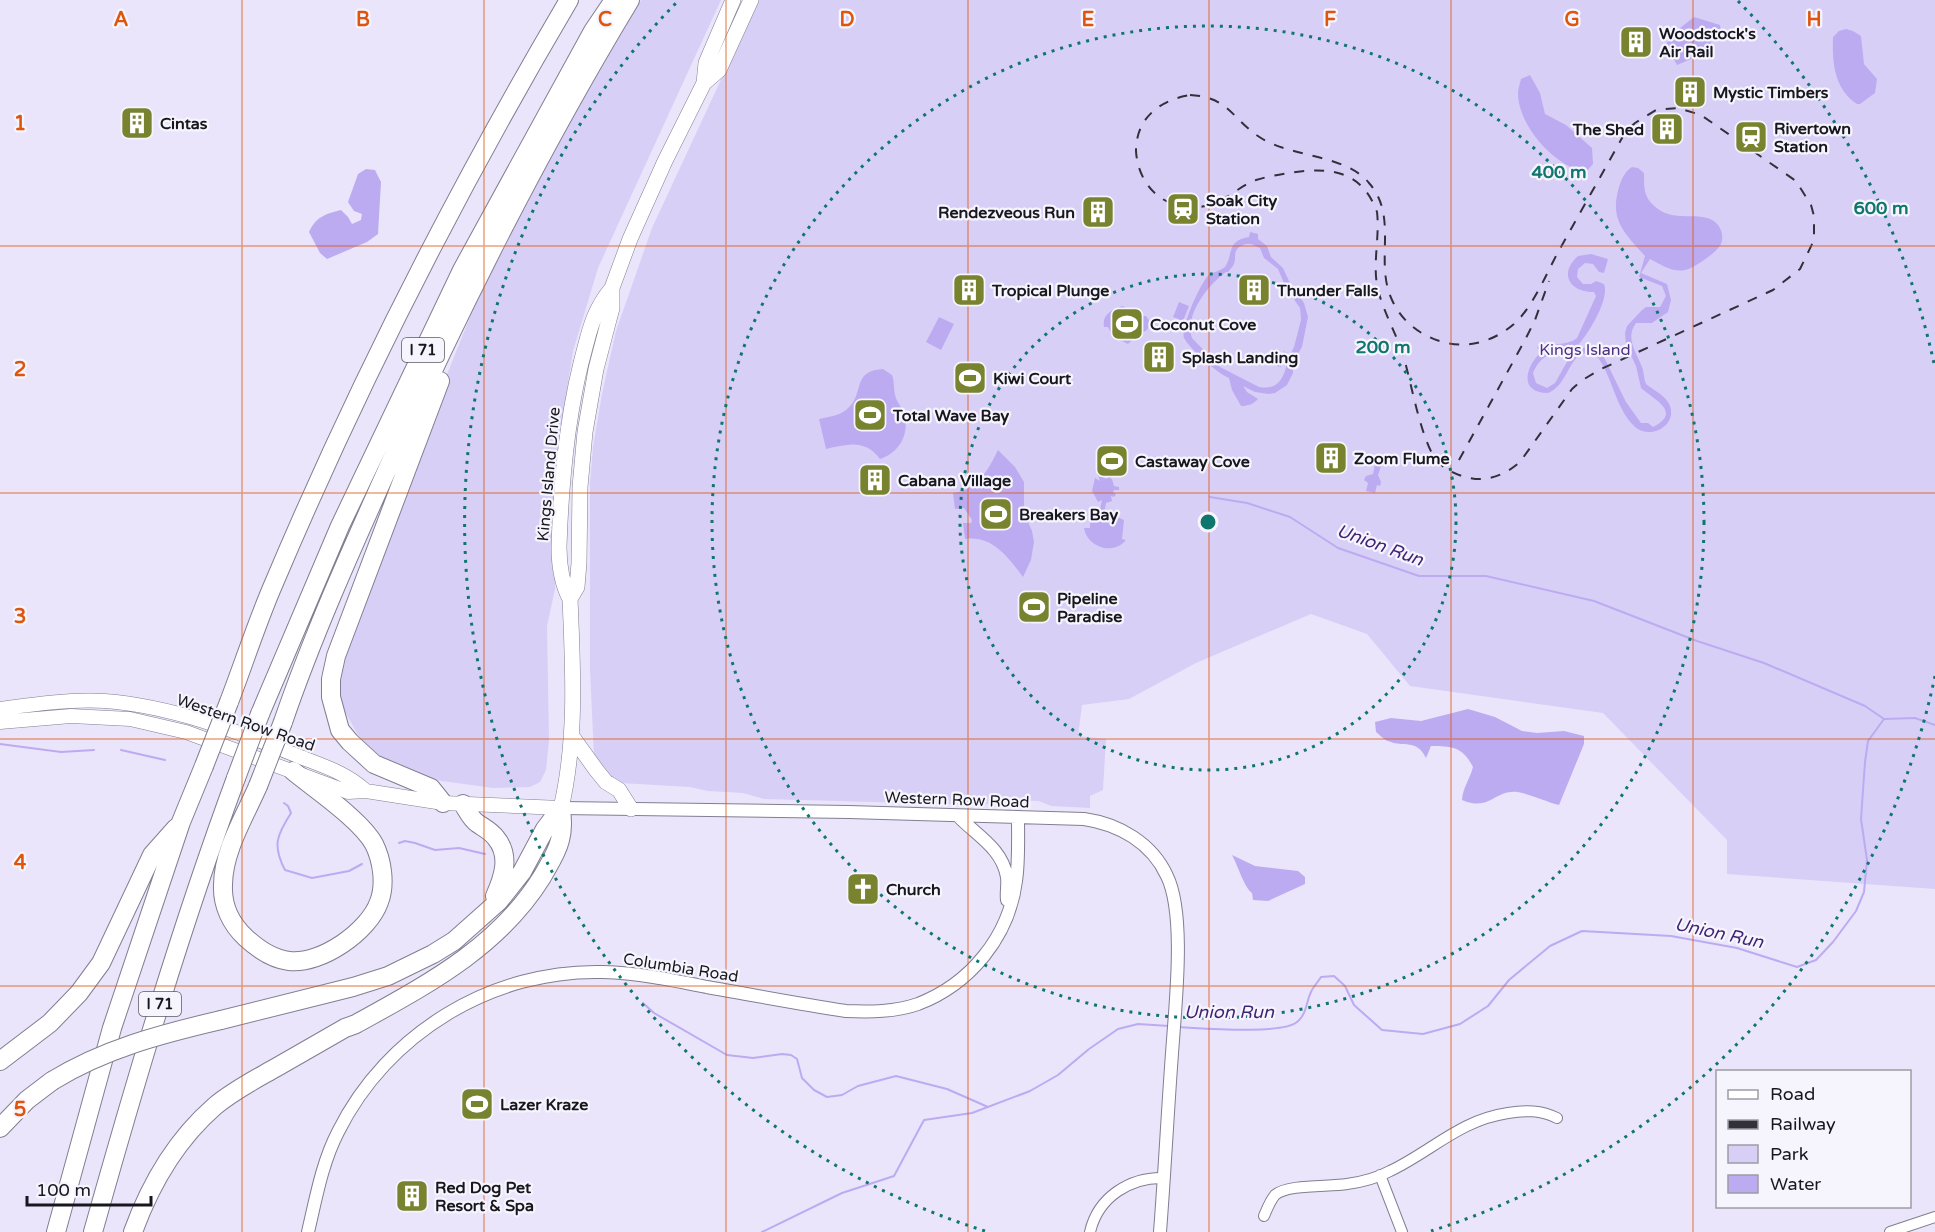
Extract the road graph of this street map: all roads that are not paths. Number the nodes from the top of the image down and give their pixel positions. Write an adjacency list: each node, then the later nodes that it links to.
1 (569, 0): 19 (highway, I 71, bridge)
2 (614, 0): 31 (highway, I 71, bridge)
3 (630, 0): 7 (highway)
4 (733, 0): 6 (main road, Kings Island Drive)
5 (751, 0): 6 (main road, Kings Island Drive)
6 (704, 84): 10 (main road, Kings Island Drive)
7 (468, 296): 11 (highway, bridge); 13 (highway)
8 (0, 708): 12 (main road, Western Row Road)
9 (0, 722): 11 (main road, Western Row Road)
10 (572, 735): 15 (main road, Kings Island Drive); 16 (main road)
11 (293, 771): 12 (main road, Western Row Road)
12 (366, 791): 13 (main road, Western Row Road)
13 (443, 803): 14 (main road, Western Row Road)
14 (463, 804): 15 (main road, Western Row Road); 20 (highway)
15 (561, 808): 16 (street, Western Row Road); 20 (highway); 32 (highway)
16 (631, 809): 17 (street, Western Row Road)
17 (958, 816): 18 (street, Western Row Road); 21 (street)
18 (1018, 818): 21 (street, Columbia Road); 26 (street, Western Row Road)
19 (181, 822): 22 (highway); 30 (highway, I 71)
20 (491, 906): 24 (highway, bridge)
21 (1010, 907): 33 (street, Columbia Road)
22 (0, 1061)
23 (1557, 1118): 25 (street)
24 (0, 1128)
25 (1380, 1175): 27 (street); 36 (street)
26 (1164, 1178): 34 (street); 35 (street, Western Row Road)
27 (1264, 1216)
28 (1935, 1217): 29 (street)
29 (1916, 1228): 37 (street)
30 (56, 1232)
31 (93, 1232)
32 (133, 1232)
33 (308, 1232)
34 (1090, 1232)
35 (1160, 1232)
36 (1402, 1232)
37 (1890, 1232)

